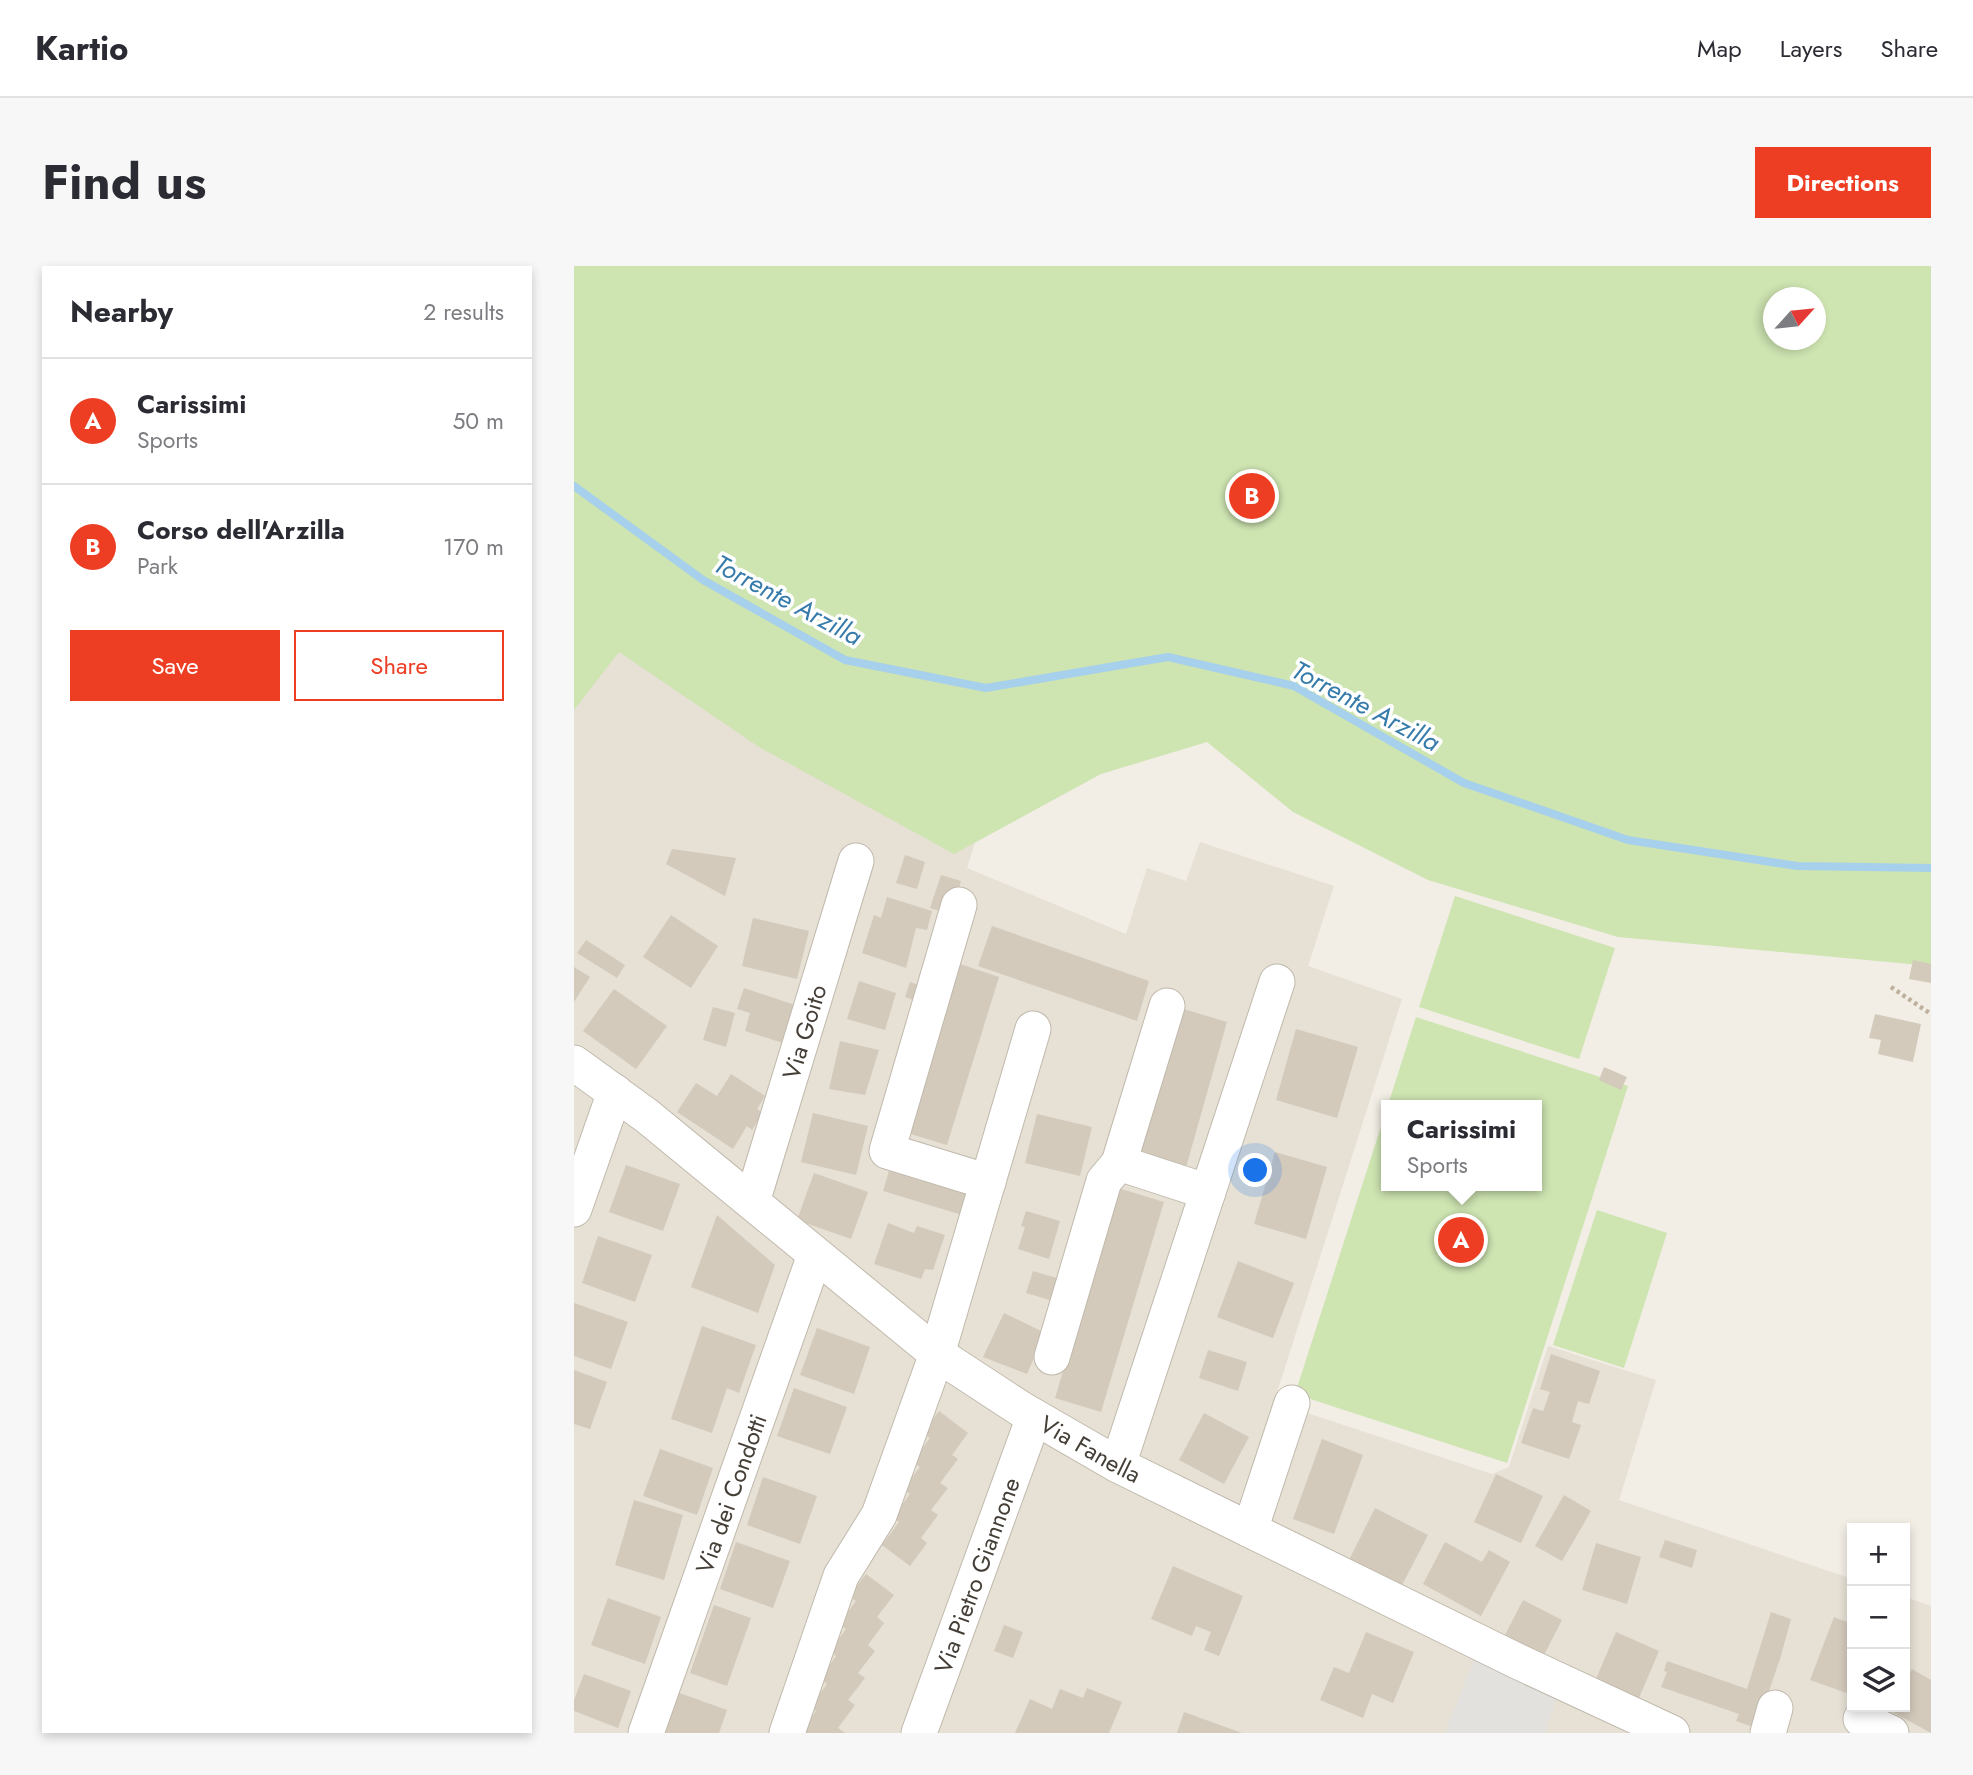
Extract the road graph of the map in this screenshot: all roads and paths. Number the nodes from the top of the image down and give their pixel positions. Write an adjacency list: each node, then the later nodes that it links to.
1 (856, 861): 13 (street, Via Goito)
2 (959, 905): 11 (street)
3 (1277, 982): 12 (street)
4 (1891, 987): 6 (path)
5 (1167, 1006): 10 (street)
6 (1931, 1014)
7 (1033, 1029): 11 (street)
8 (574, 1063): 9 (street, Via Fanella)
9 (615, 1092): 13 (street, Via Fanella); 14 (street)
10 (1119, 1163): 12 (street); 17 (street)
11 (988, 1182): 16 (street)
12 (1208, 1192): 20 (street)
13 (752, 1202): 15 (street, Via Fanella)
14 (574, 1209)
15 (815, 1255): 16 (street, Via Fanella); 22 (street, Via dei Condotti)
16 (937, 1354): 19 (street, Via Fanella); 23 (street)
17 (1052, 1357)
18 (1292, 1404): 21 (street)
19 (1034, 1417): 20 (street, Via Fanella); 24 (street, Via Pietro Giannone)
20 (1118, 1465): 21 (street, Via Fanella)
21 (1250, 1530): 25 (street, Via Fanella)
22 (646, 1733)
23 (788, 1733)
24 (919, 1733)
25 (1672, 1733)

